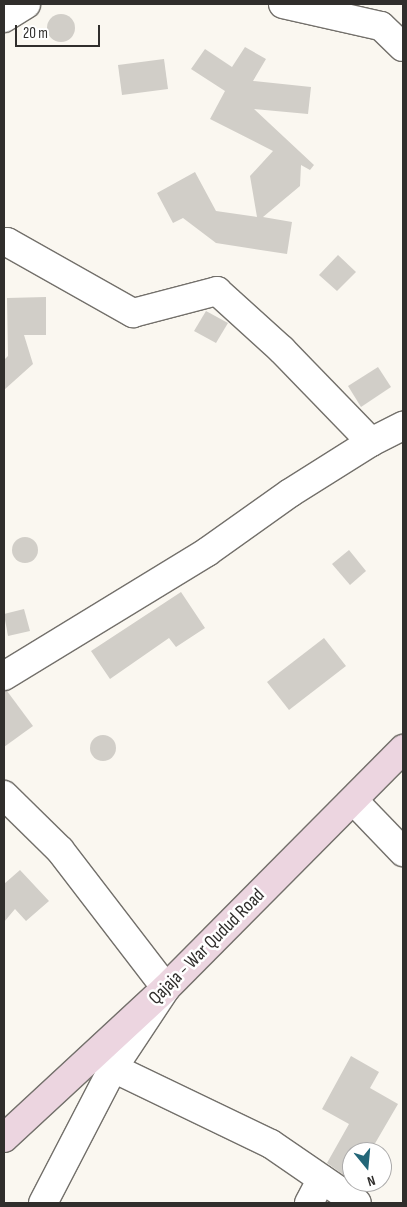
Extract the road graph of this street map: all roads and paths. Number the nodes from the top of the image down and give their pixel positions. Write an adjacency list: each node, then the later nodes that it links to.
1 (26, 4): 3 (street)
2 (284, 4): 4 (street)
3 (4, 18)
4 (403, 47)
5 (4, 243): 7 (street)
6 (403, 426): 7 (street)
7 (371, 442): 8 (street)
8 (4, 676)
9 (403, 749): 11 (street, Qajaja - War Qudud Road)
10 (4, 795): 13 (street)
11 (354, 802): 12 (street); 13 (street, Qajaja - War Qudud Road)
12 (403, 852)
13 (166, 988): 14 (street); 15 (street, Qajaja - War Qudud Road)
14 (114, 1068): 16 (street); 17 (street)
15 (4, 1138)
16 (322, 1179): 18 (street); 19 (street)
17 (43, 1203)
18 (310, 1203)
19 (357, 1203)

